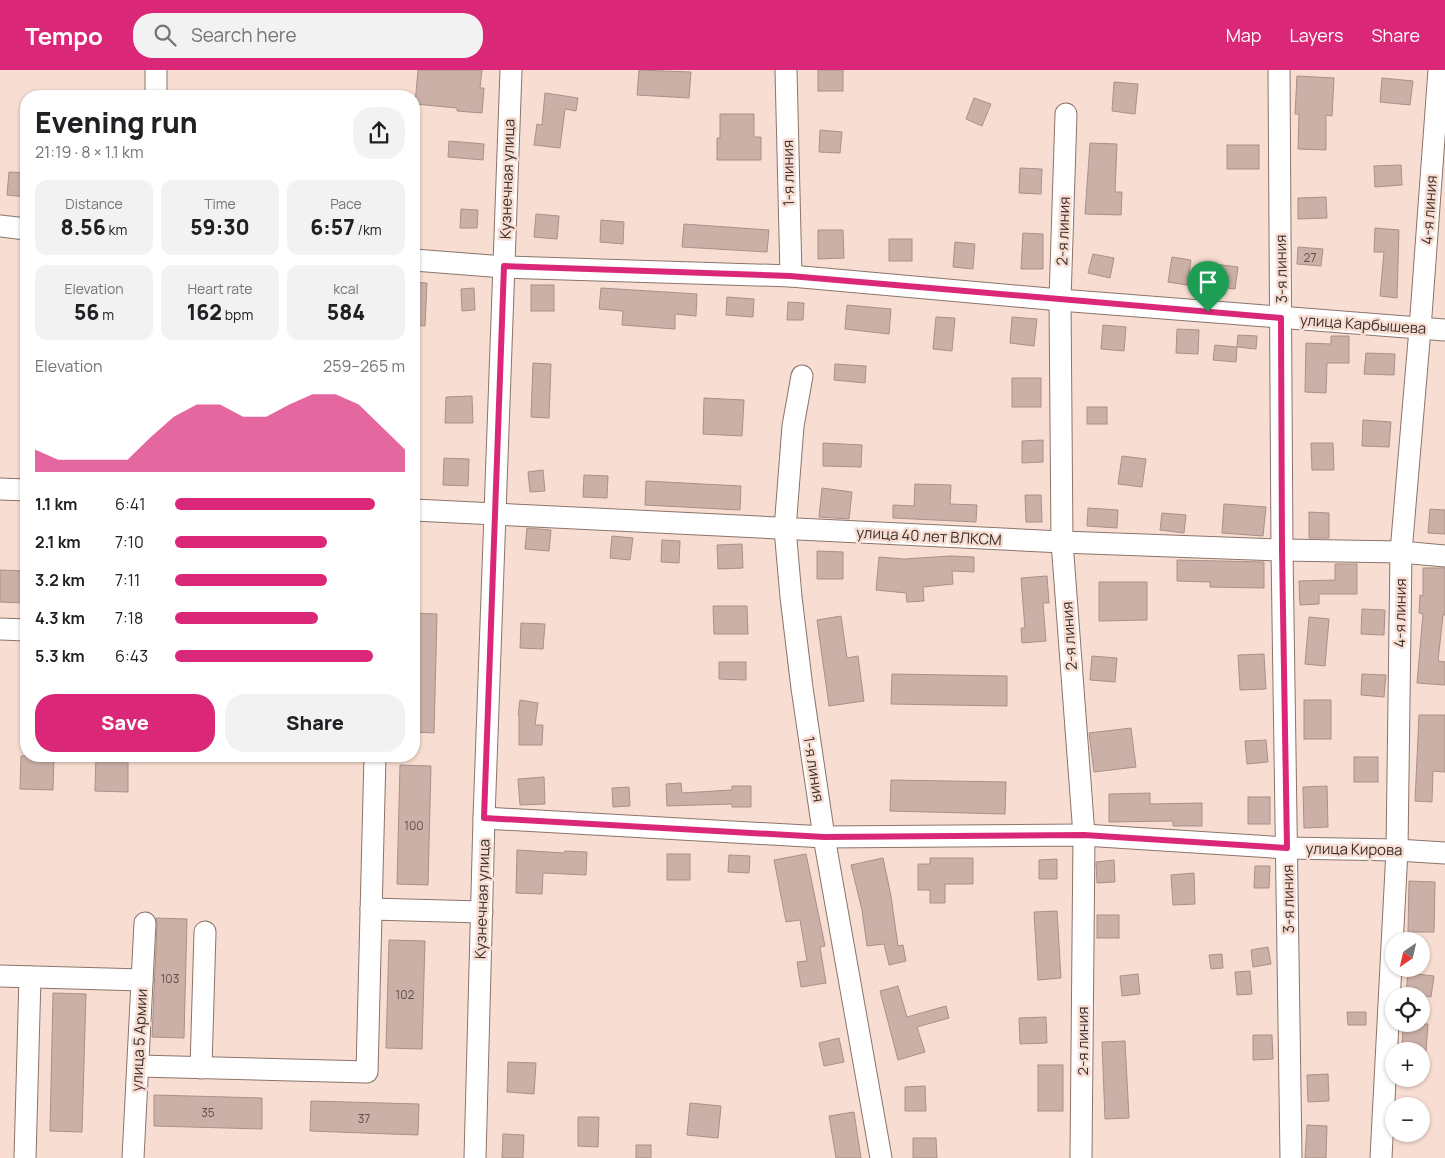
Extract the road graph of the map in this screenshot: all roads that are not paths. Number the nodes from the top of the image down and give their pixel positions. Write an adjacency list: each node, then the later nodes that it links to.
1 (156, 70): 6 (street)
2 (511, 70): 11 (street, Кузнечная улица)
3 (786, 70): 12 (street, 1-я линия)
4 (1279, 70): 14 (street, 3-я линия)
5 (1439, 70): 15 (street, 4-я линия)
6 (156, 90)
7 (1066, 114): 13 (street, 2-я линия)
8 (0, 226): 9 (street)
9 (20, 228)
10 (420, 260): 11 (street, улица Карбышева)
11 (504, 266): 12 (street, улица Карбышева); 21 (street, Кузнечная улица)
12 (790, 276): 13 (street, улица Карбышева)
13 (1060, 300): 14 (street, улица Карбышева); 23 (street, 2-я линия)
14 (1281, 318): 15 (street, улица Карбышева); 24 (street, 3-я линия)
15 (1420, 329): 16 (street, улица Карбышева); 25 (street, 4-я линия)
16 (1445, 330)
17 (802, 376): 22 (street, 1-я линия)
18 (0, 489): 19 (street)
19 (20, 490)
20 (420, 510): 21 (street, улица 40 лет ВЛКСМ)
21 (496, 515): 22 (street, улица 40 лет ВЛКСМ); 30 (street, Кузнечная улица)
22 (785, 529): 23 (street, улица 40 лет ВЛКСМ); 32 (street, 1-я линия)
23 (1062, 542): 24 (street, улица 40 лет ВЛКСМ); 31 (street, 2-я линия)
24 (1282, 550): 25 (street, улица 40 лет ВЛКСМ); 33 (street, 3-я линия)
25 (1401, 552): 26 (street, улица 40 лет ВЛКСМ); 34 (street, 4-я линия)
26 (1445, 556)
27 (0, 629): 28 (street)
28 (20, 630)
29 (375, 762): 36 (street)
30 (484, 818): 32 (street, улица Кирова); 37 (street, Кузнечная улица)
31 (1084, 835): 32 (street, улица Кирова); 33 (street, улица Кирова); 49 (street, 2-я линия)
32 (824, 837): 48 (street, 1-я линия)
33 (1287, 848): 34 (street, улица Кирова); 50 (street, 3-я линия)
34 (1397, 850): 35 (street, улица Кирова); 51 (street, 4-я линия)
35 (1445, 853)
36 (371, 909): 37 (street); 44 (street)
37 (482, 912): 47 (street, Кузнечная улица)
38 (145, 923): 42 (street, улица 5 Армии)
39 (205, 932): 44 (street)
40 (0, 976): 41 (street)
41 (30, 977): 42 (street); 45 (street)
42 (142, 980): 43 (street, улица 5 Армии)
43 (138, 1066): 44 (street); 46 (street, улица 5 Армии)
44 (201, 1068)
45 (26, 1158)
46 (134, 1158)
47 (476, 1158)
48 (881, 1158)
49 (1081, 1158)
50 (1291, 1158)
51 (1381, 1158)

